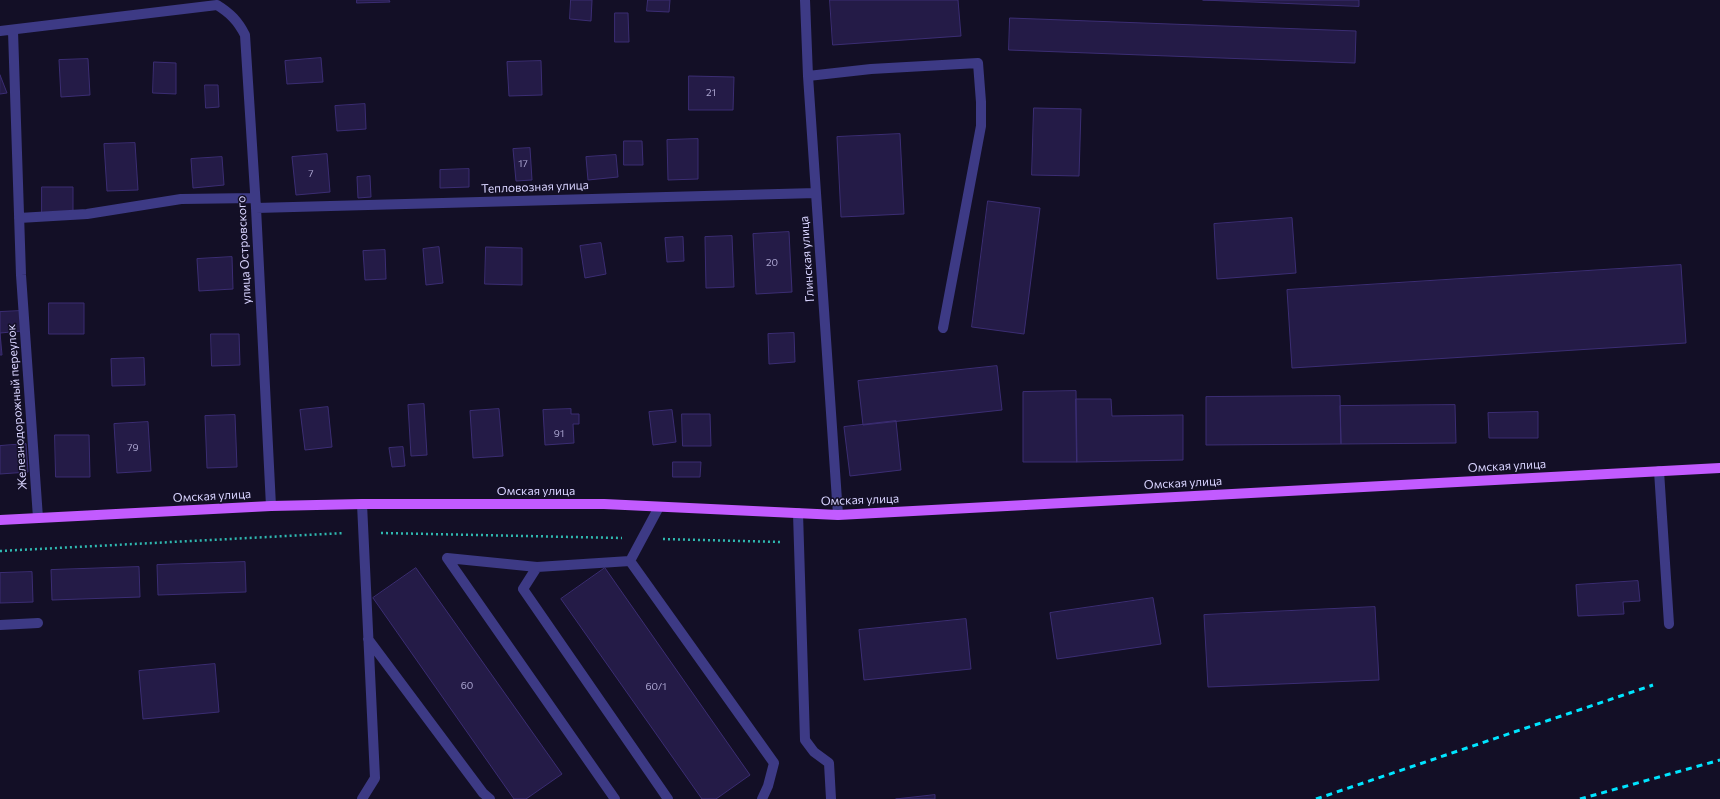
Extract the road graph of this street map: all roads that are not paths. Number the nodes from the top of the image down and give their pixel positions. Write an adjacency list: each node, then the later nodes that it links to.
1 (805, 0): 4 (street, Глинская улица)
2 (0, 31): 3 (street)
3 (13, 31): 6 (street, улица Островского); 7 (street, Железнодорожный переулок)
4 (808, 76): 5 (street, Глинская улица); 8 (street)
5 (816, 193): 6 (street, Тепловозная улица); 15 (street, Глинская улица)
6 (255, 203): 7 (street, Тепловозная улица); 12 (street, улица Островского)
7 (19, 218): 16 (street, Железнодорожный переулок)
8 (943, 328)
9 (1720, 468): 10 (main road, Омская улица)
10 (1659, 471): 15 (main road, Омская улица); 21 (street)
11 (362, 504): 12 (main road, Омская улица); 13 (main road, Омская улица); 23 (street)
12 (271, 506): 16 (main road, Омская улица)
13 (659, 506): 14 (main road, Омская улица); 18 (street)
14 (798, 513): 15 (main road, Омская улица); 29 (street)
15 (838, 515)
16 (38, 518): 17 (main road, Омская улица)
17 (0, 520)
18 (630, 561): 19 (street); 28 (street)
19 (537, 567): 26 (street); 27 (street)
20 (38, 623): 22 (street)
21 (1669, 624)
22 (0, 625)
23 (368, 639): 24 (street); 25 (street)
24 (362, 799)
25 (490, 799)
26 (615, 799)
27 (668, 799)
28 (762, 799)
29 (831, 799)

